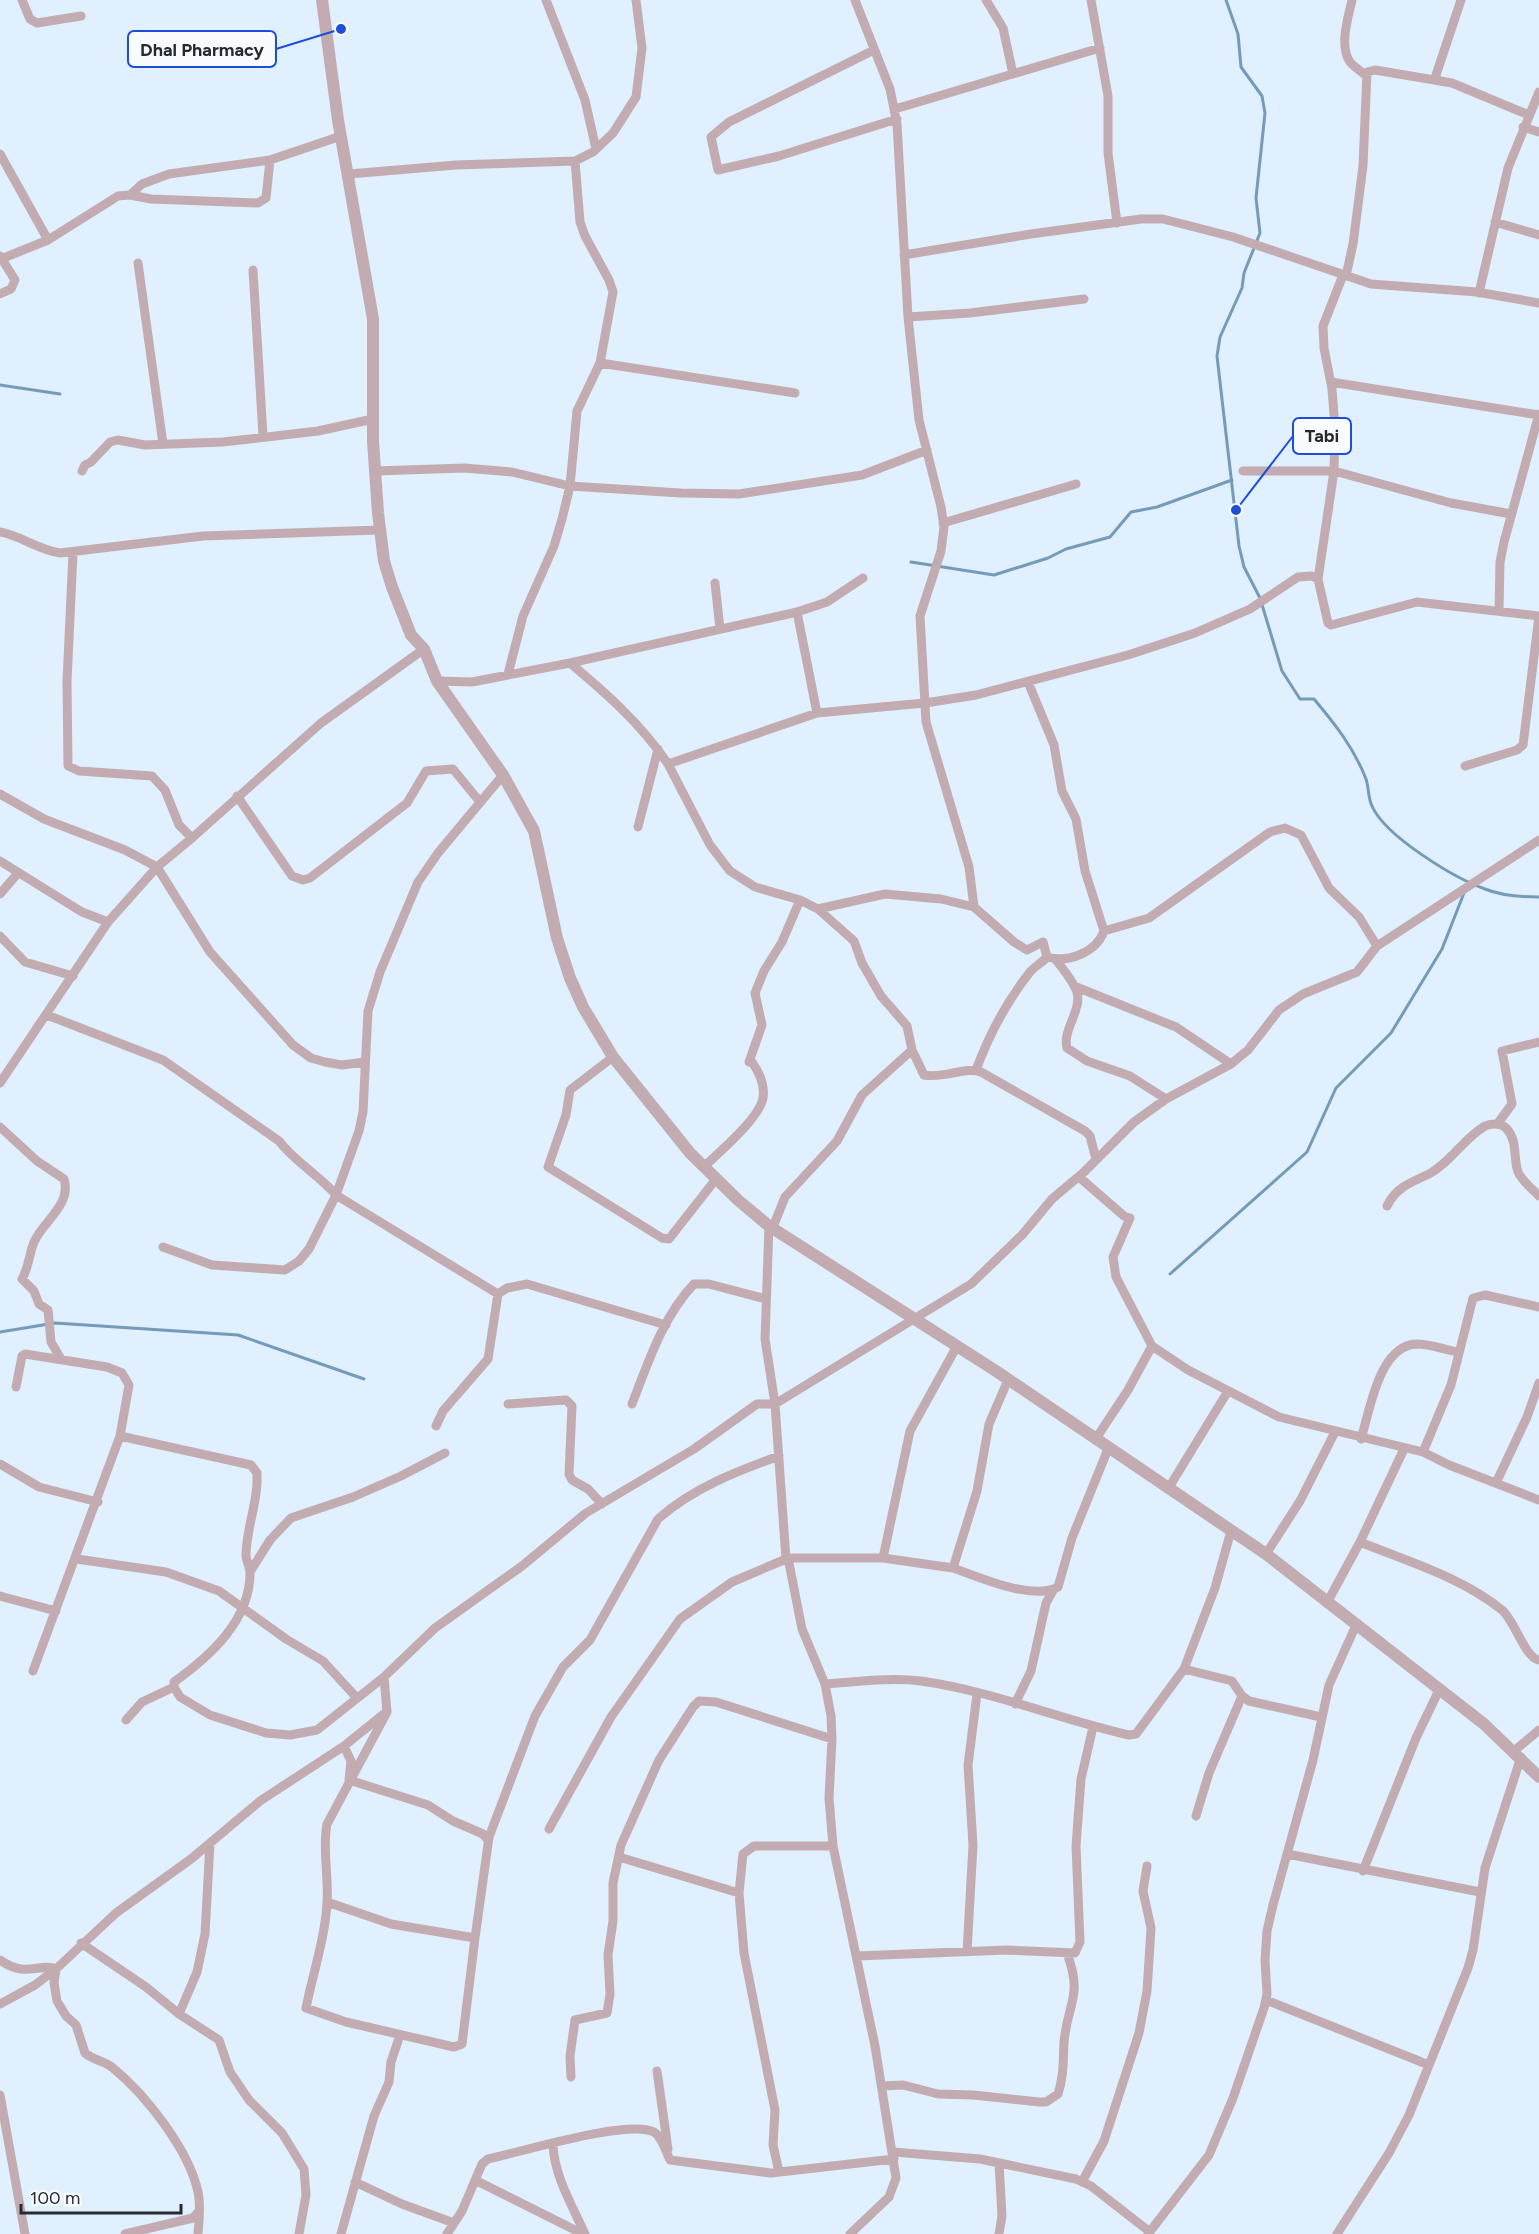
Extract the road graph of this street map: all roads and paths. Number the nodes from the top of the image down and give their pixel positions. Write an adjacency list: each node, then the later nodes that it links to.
1 (22, 0): 10 (street)
2 (322, 0): 21 (street)
3 (546, 0): 22 (street)
4 (636, 0): 22 (street)
5 (855, 0): 12 (street)
6 (986, 0): 13 (street)
7 (1091, 0): 11 (street)
8 (1352, 0): 14 (street)
9 (1461, 0): 15 (street)
10 (81, 16)
11 (1100, 48): 13 (street); 29 (street)
12 (874, 50): 17 (street); 17 (street)
13 (1013, 74): 17 (street)
14 (1365, 75): 15 (street); 36 (street)
15 (1434, 78): 18 (street)
16 (1539, 92): 18 (street)
17 (896, 114): 32 (street)
18 (1528, 115): 19 (street)
19 (1523, 128): 20 (street); 28 (street)
20 (1539, 132)
21 (341, 136): 24 (street); 26 (street)
22 (596, 149): 25 (street)
23 (0, 154): 31 (street)
24 (270, 160): 27 (street); 27 (street)
25 (574, 161): 26 (street); 42 (street)
26 (349, 174): 46 (street)
27 (130, 195): 31 (street)
28 (1495, 222): 30 (street); 37 (street)
29 (1117, 223): 32 (street); 36 (street)
30 (1539, 235)
31 (48, 240): 33 (street)
32 (904, 255): 41 (street)
33 (1, 257): 38 (street)
34 (138, 263): 48 (street)
35 (254, 270): 47 (street)
36 (1345, 275): 37 (street); 43 (street)
37 (1479, 293): 40 (street)
38 (0, 294)
39 (1084, 299): 41 (street)
40 (1539, 303)
41 (908, 317): 49 (street)
42 (600, 363): 44 (street); 55 (street)
43 (1331, 382): 45 (street); 53 (street)
44 (795, 393)
45 (1539, 415): 56 (street)
46 (374, 419): 47 (street); 51 (street)
47 (263, 436): 48 (street)
48 (164, 444): 50 (street)
49 (927, 450): 55 (street); 57 (street)
50 (82, 471)
51 (375, 471): 55 (street); 58 (street)
52 (1243, 471): 53 (street)
53 (1334, 471): 56 (street); 62 (street)
54 (1076, 484): 57 (street)
55 (570, 486): 70 (street)
56 (1511, 514): 64 (street)
57 (943, 524): 73 (street)
58 (380, 530): 60 (street); 68 (street)
59 (0, 532): 60 (street)
60 (73, 553): 83 (street)
61 (863, 578): 65 (street)
62 (1318, 579): 64 (street); 72 (street)
63 (715, 584): 67 (street)
64 (1499, 611): 66 (street)
65 (796, 612): 67 (street); 74 (street)
66 (1539, 616): 77 (street)
67 (720, 629): 69 (street)
68 (424, 649): 71 (street); 80 (street)
69 (570, 663): 70 (street); 75 (street)
70 (508, 674): 71 (street)
71 (437, 681): 78 (street)
72 (1028, 682): 73 (street); 93 (street)
73 (925, 703): 74 (street); 90 (street)
74 (817, 712): 76 (street)
75 (658, 749): 76 (street); 82 (street)
76 (668, 764): 89 (street)
77 (1465, 766)
78 (503, 775): 81 (street); 102 (street)
79 (0, 794): 86 (street)
80 (237, 796): 81 (street); 83 (street)
81 (480, 802): 103 (street)
82 (638, 827)
83 (192, 838): 86 (street)
84 (1539, 840): 95 (street)
85 (0, 861): 87 (street)
86 (157, 867): 92 (street); 103 (street)
87 (18, 873): 88 (street); 92 (street)
88 (0, 894)
89 (800, 900): 91 (street); 111 (street)
90 (974, 907): 91 (street); 96 (street)
91 (818, 909): 101 (street)
92 (108, 922): 97 (street)
93 (1104, 931): 95 (street); 96 (street)
94 (0, 936): 97 (street)
95 (1377, 946): 104 (street)
96 (1052, 958): 98 (street); 105 (street)
97 (72, 976): 99 (street)
98 (1074, 986): 104 (street); 107 (street)
99 (47, 1015): 106 (street); 115 (street)
100 (1539, 1042): 108 (street)
101 (912, 1050): 105 (street); 117 (street)
102 (614, 1057): 111 (street); 113 (street)
103 (365, 1062): 115 (street)
104 (1231, 1064): 107 (street)
105 (976, 1070): 110 (street)
106 (0, 1083)
107 (1166, 1099): 110 (street)
108 (1498, 1124): 114 (street); 116 (street)
109 (0, 1127): 124 (street)
110 (1096, 1159): 112 (street)
111 (704, 1167): 113 (street)
112 (1079, 1177): 122 (street); 126 (street)
113 (716, 1179): 117 (street)
114 (1537, 1189)
115 (336, 1195): 118 (street); 119 (street)
116 (1387, 1206)
117 (769, 1226): 120 (street); 122 (street)
118 (163, 1247)
119 (498, 1294): 123 (street); 137 (street)
120 (766, 1299): 123 (street); 136 (street)
121 (1539, 1307): 127 (street)
122 (916, 1320): 125 (street); 136 (street)
123 (666, 1325): 135 (street)
124 (51, 1342): 128 (street); 129 (street)
125 (957, 1346): 130 (street); 157 (street)
126 (1152, 1346): 133 (street); 141 (street)
127 (1459, 1352): 140 (street); 144 (street)
128 (37, 1354): 129 (street); 132 (street)
129 (61, 1359): 139 (street)
130 (1008, 1380): 141 (street); 159 (street)
131 (1539, 1383): 148 (street)
132 (16, 1387)
133 (1228, 1391): 138 (street); 149 (street)
134 (508, 1404): 152 (street)
135 (632, 1404)
136 (775, 1404): 146 (street); 152 (street)
137 (436, 1426)
138 (1335, 1431): 140 (street); 155 (street)
139 (120, 1436): 151 (street); 160 (street)
140 (1361, 1439): 143 (street)
141 (1095, 1440): 142 (street)
142 (1108, 1449): 149 (street); 161 (street)
143 (1404, 1449): 144 (street); 154 (street)
144 (1423, 1452): 148 (street)
145 (445, 1453): 160 (street)
146 (778, 1456): 156 (street); 190 (street)
147 (0, 1464): 151 (street)
148 (1496, 1483): 150 (street)
149 (1168, 1489): 153 (street)
150 (1539, 1500)
151 (98, 1502): 158 (street)
152 (602, 1504): 170 (street)
153 (1231, 1531): 155 (street); 168 (street)
154 (1360, 1542): 163 (street); 167 (street)
155 (1266, 1554): 163 (street)
156 (787, 1558): 157 (street); 171 (street); 189 (street)
157 (883, 1558): 159 (street)
158 (76, 1559): 164 (street); 165 (street)
159 (953, 1568): 161 (street)
160 (250, 1572): 164 (street)
161 (1054, 1589): 177 (street)
162 (0, 1596): 165 (street)
163 (1328, 1600): 166 (street)
164 (242, 1606): 172 (street); 176 (street)
165 (56, 1611): 169 (street)
166 (1357, 1623): 173 (street); 179 (street)
167 (1539, 1660)
168 (1184, 1669): 175 (street); 181 (street)
169 (33, 1671)
170 (384, 1677): 176 (street); 178 (street)
171 (825, 1684): 174 (street); 183 (street)
172 (174, 1688): 176 (street); 180 (street)
173 (1440, 1688): 185 (street); 196 (street)
174 (977, 1694): 177 (street); 202 (street)
175 (1242, 1696): 179 (street); 188 (street)
176 (356, 1697)
177 (1015, 1704): 181 (street)
178 (387, 1712): 184 (street); 187 (street)
179 (1321, 1716): 193 (street)
180 (126, 1720)
181 (1093, 1727): 203 (street)
182 (1539, 1730): 185 (street)
183 (832, 1739): 192 (street); 194 (street)
184 (344, 1746): 187 (street); 191 (street)
185 (1518, 1754): 186 (street); 197 (street)
186 (1539, 1777)
187 (349, 1780): 190 (street); 199 (street)
188 (1196, 1816)
189 (549, 1829)
190 (488, 1840): 200 (street)
191 (210, 1843): 201 (street); 209 (street)
192 (833, 1846): 198 (street); 204 (street)
193 (1287, 1854): 196 (street); 207 (street)
194 (619, 1857): 198 (street); 213 (street)
195 (1147, 1866): 223 (street)
196 (1363, 1871): 197 (street)
197 (1480, 1892): 211 (street)
198 (739, 1893): 220 (street)
199 (327, 1902): 200 (street); 210 (street)
200 (476, 1938): 210 (street)
201 (81, 1943): 206 (street); 209 (street)
202 (967, 1952): 203 (street); 204 (street)
203 (1068, 1953): 214 (street)
204 (857, 1956): 214 (street)
205 (0, 1960): 206 (street)
206 (56, 1969): 208 (street); 224 (street)
207 (1266, 2000): 211 (street); 226 (street)
208 (0, 2004)
209 (179, 2014): 230 (street)
210 (400, 2035): 222 (street)
211 (1429, 2065): 236 (street)
212 (657, 2071): 218 (street)
213 (571, 2077)
214 (882, 2086): 217 (street)
215 (0, 2095): 227 (street)
216 (553, 2144): 218 (street); 221 (street); 233 (street)
217 (894, 2156): 219 (street); 220 (street); 234 (street)
218 (670, 2160): 220 (street)
219 (999, 2163): 223 (street); 235 (street)
220 (779, 2172)
221 (475, 2180): 225 (street); 233 (street)
222 (355, 2182): 225 (street); 231 (street)
223 (1082, 2182): 226 (street)
224 (200, 2211): 228 (street); 229 (street)
225 (454, 2223): 232 (street)
226 (1149, 2233)
227 (26, 2234)
228 (124, 2234)
229 (198, 2234)
230 (299, 2234)
231 (341, 2234)
232 (447, 2234)
233 (584, 2234)
234 (850, 2234)
235 (999, 2234)
236 (1337, 2234)

